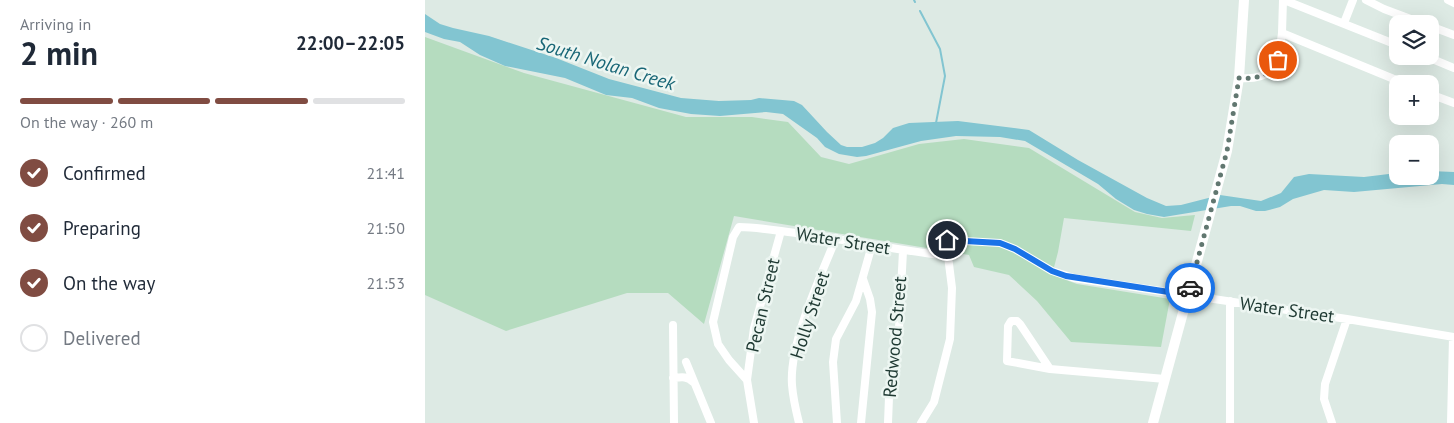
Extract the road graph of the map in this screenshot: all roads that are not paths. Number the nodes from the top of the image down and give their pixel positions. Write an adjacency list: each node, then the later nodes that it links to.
1 (1244, 0): 16 (main road)
2 (1283, 0): 8 (street); 10 (street)
3 (1353, 0): 8 (street)
4 (1366, 0): 7 (street)
5 (1448, 0): 6 (street)
6 (1454, 3)
7 (1400, 15)
8 (1344, 23): 12 (street)
9 (1439, 29): 11 (street)
10 (1281, 33): 15 (street); 16 (street)
11 (1454, 35)
12 (1389, 42)
13 (1439, 62): 14 (street)
14 (1454, 68)
15 (1389, 77)
16 (1239, 78): 25 (main road)
17 (1439, 97): 18 (street)
18 (1454, 103)
19 (781, 231): 20 (street, Water Street); 34 (street, Pecan Street); 34 (street, Water Street)
20 (836, 238): 22 (street, Water Street); 39 (street, Holly Street)
21 (947, 240): 25 (street, Water Street)
22 (873, 245): 23 (street, Water Street); 24 (street)
23 (903, 251): 42 (street, Redwood Street); 43 (street, Water Street)
24 (863, 279): 40 (street); 41 (street)
25 (1188, 295): 26 (street, Water Street); 33 (main road)
26 (1230, 301): 27 (street, Water Street); 45 (street)
27 (1347, 319): 29 (street, Water Street); 46 (street)
28 (673, 324): 32 (street)
29 (1454, 337): 47 (street)
30 (685, 362): 35 (street)
31 (1050, 369): 31 (street); 33 (street)
32 (673, 378): 35 (street); 36 (street)
33 (1165, 379): 44 (main road)
34 (747, 380): 38 (street, Pecan Street)
35 (695, 384): 37 (street)
36 (674, 423)
37 (711, 423)
38 (754, 423)
39 (799, 423)
40 (837, 423)
41 (861, 423)
42 (888, 423)
43 (921, 423)
44 (1153, 423)
45 (1230, 423)
46 (1332, 423)
47 (1451, 423)

